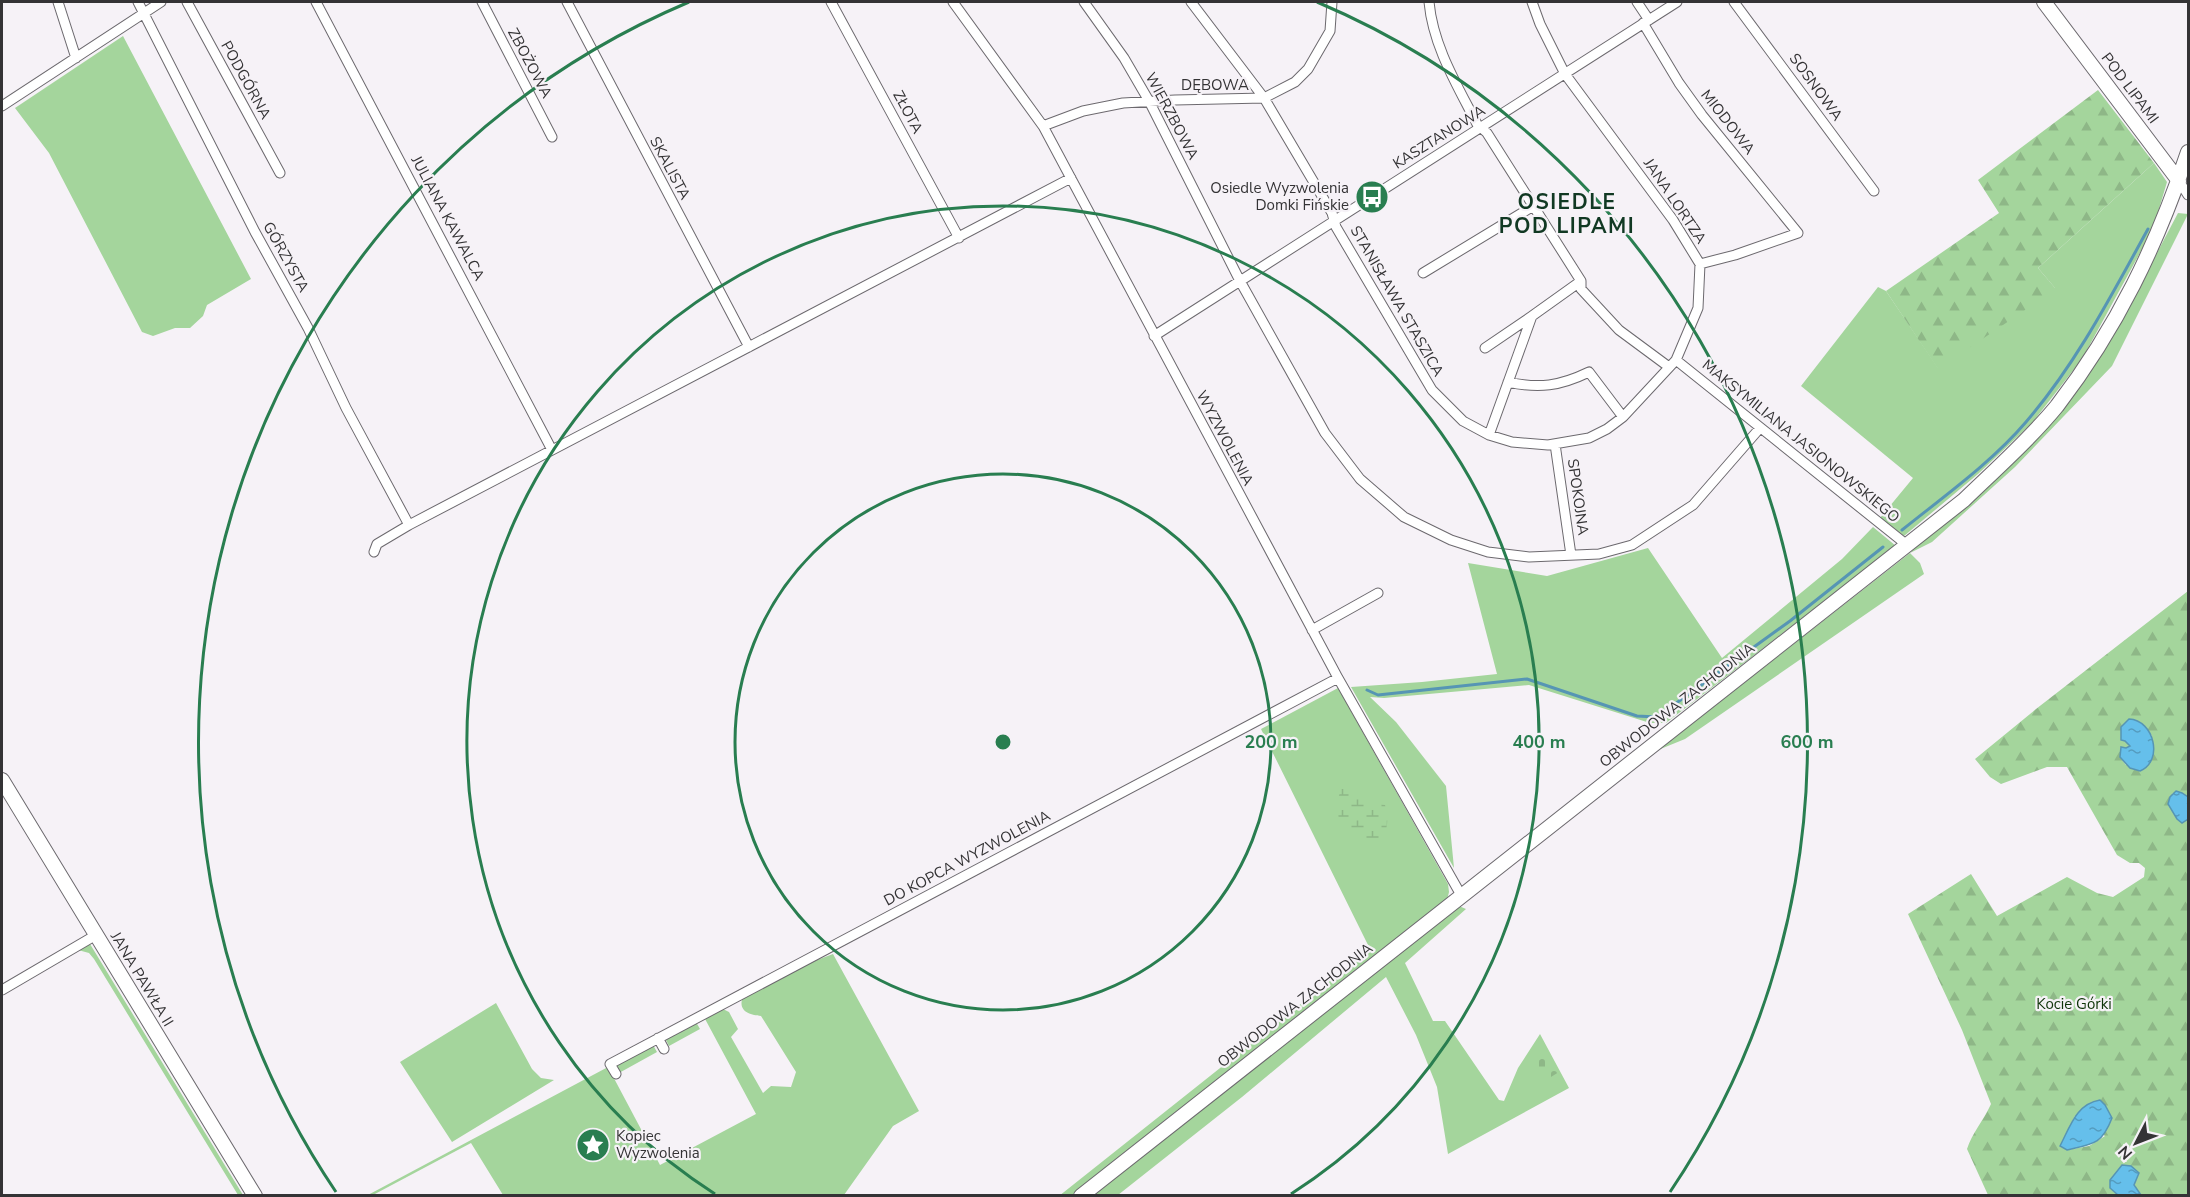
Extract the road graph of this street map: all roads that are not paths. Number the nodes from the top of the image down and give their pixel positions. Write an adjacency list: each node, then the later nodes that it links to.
1 (58, 2): 21 (street)
2 (138, 2): 19 (street, GÓRZYSTA)
3 (161, 2): 19 (street)
4 (187, 2): 30 (street, PODGÓRNA)
5 (316, 2): 52 (street, JULIANA KAWALCA)
6 (482, 2): 28 (street, ZBOŻOWA)
7 (567, 2): 44 (street, SKALISTA)
8 (831, 2): 37 (street, ZŁOTA)
9 (953, 2): 26 (street, WYZWOLENIA)
10 (1084, 2): 24 (street, WIERZBOWA)
11 (1191, 2): 23 (street, STANISŁAWA STASZICA)
12 (1332, 2): 23 (street, DĘBOWA)
13 (1429, 2): 27 (street, MAKSYMILIANA JASIONOWSKIEGO)
14 (1532, 2): 22 (street, JANA LORTZA)
15 (1637, 2): 20 (street, MIODOWA)
16 (1677, 2): 20 (street, KASZTANOWA)
17 (1734, 2): 33 (street, SOSNOWA)
18 (2044, 2): 32 (main road, POD LIPAMI)
19 (143, 15): 21 (street); 53 (street, GÓRZYSTA)
20 (1646, 21): 22 (street, KASZTANOWA); 38 (street, MIODOWA)
21 (76, 58): 25 (street)
22 (1565, 74): 27 (street, KASZTANOWA); 38 (street, JANA LORTZA)
23 (1264, 98): 24 (street, DĘBOWA); 36 (street, STANISŁAWA STASZICA)
24 (1149, 101): 26 (street, DĘBOWA); 40 (street, WIERZBOWA)
25 (2, 106)
26 (1043, 126): 31 (street, WYZWOLENIA)
27 (1482, 128): 35 (street, MAKSYMILIANA JASIONOWSKIEGO); 36 (street, KASZTANOWA)
28 (552, 137)
29 (2188, 152): 32 (main road, OBWODOWA ZACHODNIA)
30 (280, 173)
31 (1071, 178): 37 (street); 43 (street, WYZWOLENIA)
32 (2179, 181): 34 (street, POD LIPAMI); 54 (main road, OBWODOWA ZACHODNIA)
33 (1874, 191)
34 (2188, 195)
35 (1535, 205): 39 (street); 41 (street, MAKSYMILIANA JASIONOWSKIEGO)
36 (1335, 221): 40 (street, KASZTANOWA); 50 (street, STANISŁAWA STASZICA)
37 (959, 238): 44 (street)
38 (1700, 264): 46 (street, JANA LORTZA)
39 (1424, 273)
40 (1240, 281): 43 (street, KASZTANOWA); 56 (street, WIERZBOWA)
41 (1581, 281): 42 (street); 46 (street, MAKSYMILIANA JASIONOWSKIEGO)
42 (1532, 316): 45 (street); 47 (street)
43 (1155, 336): 58 (street, WYZWOLENIA)
44 (749, 347): 52 (street)
45 (1485, 348)
46 (1673, 364): 48 (street, STANISŁAWA STASZICA); 49 (street, MAKSYMILIANA JASIONOWSKIEGO)
47 (1508, 382): 48 (street); 50 (street)
48 (1623, 417): 51 (street, STANISŁAWA STASZICA)
49 (1760, 428): 54 (street, MAKSYMILIANA JASIONOWSKIEGO); 56 (street, WIERZBOWA)
50 (1489, 435): 51 (street, STANISŁAWA STASZICA)
51 (1555, 444): 56 (street, SPOKOJNA)
52 (552, 450): 53 (street)
53 (409, 525): 55 (street)
54 (1907, 545): 61 (main road, OBWODOWA ZACHODNIA)
55 (374, 552)
56 (1571, 555)
57 (1378, 592): 58 (street)
58 (1312, 630): 59 (street, WYZWOLENIA)
59 (1338, 678): 61 (street, WYZWOLENIA); 64 (street, DO KOPCA WYZWOLENIA)
60 (2, 780): 62 (main road, JANA PAWŁA II)
61 (1461, 895): 70 (main road, OBWODOWA ZACHODNIA)
62 (96, 935): 63 (street); 69 (main road, JANA PAWŁA II)
63 (2, 990)
64 (699, 1017): 65 (street); 66 (street, DO KOPCA WYZWOLENIA)
65 (704, 1027)
66 (658, 1038): 67 (street); 68 (street, DO KOPCA WYZWOLENIA)
67 (664, 1049)
68 (616, 1074)
69 (255, 1196)
70 (1081, 1196)

